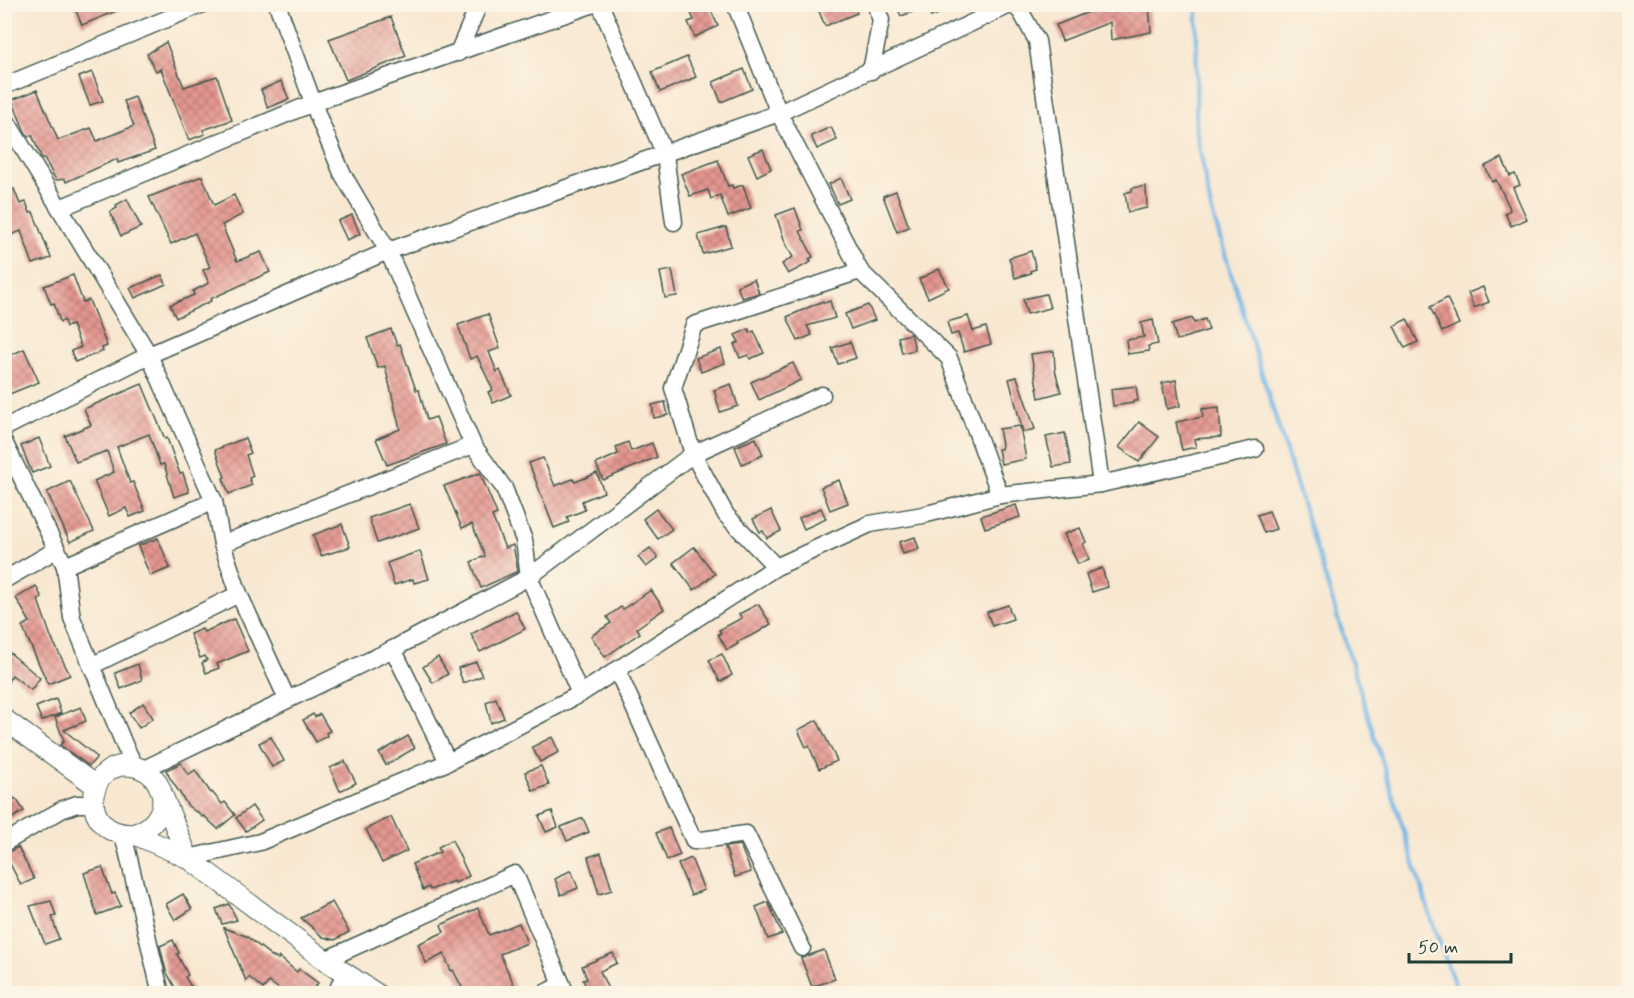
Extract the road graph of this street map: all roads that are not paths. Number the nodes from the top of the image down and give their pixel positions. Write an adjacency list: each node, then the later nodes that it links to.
1 (203, 4): 11 (street)
2 (278, 4): 12 (street)
3 (479, 4): 9 (street)
4 (594, 4): 9 (street)
5 (600, 4): 15 (street)
6 (735, 4): 13 (street)
7 (874, 4): 10 (street)
8 (1012, 4): 10 (street); 27 (street)
9 (459, 54): 12 (street)
10 (871, 71): 13 (street)
11 (4, 86)
12 (313, 103): 16 (street); 18 (street)
13 (779, 113): 15 (street); 19 (street)
14 (4, 117): 16 (street)
15 (665, 155): 17 (street); 18 (street)
16 (60, 208): 20 (street)
17 (674, 222)
18 (388, 252): 20 (street); 24 (street)
19 (860, 271): 26 (street); 28 (street)
20 (149, 355): 22 (street); 29 (street)
21 (822, 395): 26 (street)
22 (4, 428)
23 (4, 442): 31 (street)
24 (472, 445): 30 (street); 34 (street)
25 (1255, 449): 27 (street)
26 (693, 454): 33 (street); 34 (street)
27 (1101, 484): 28 (street)
28 (1000, 495): 33 (street)
29 (214, 501): 30 (street); 32 (street)
30 (222, 544): 36 (street)
31 (56, 550): 32 (street); 35 (street)
32 (64, 566): 38 (street)
33 (776, 567): 39 (street)
34 (529, 577): 37 (street); 40 (street)
35 (4, 580)
36 (239, 594): 38 (street); 41 (street)
37 (393, 649): 41 (street); 43 (street)
38 (91, 666): 44 (street)
39 (617, 670): 40 (street); 50 (street)
40 (580, 694): 43 (street)
41 (287, 699): 44 (street)
42 (4, 719): 46 (street)
43 (448, 762): 49 (street)
44 (140, 768): 45 (street); 46 (street)
45 (161, 791): 47 (street); 49 (street)
46 (94, 795): 47 (street); 48 (street)
47 (128, 834): 49 (street); 54 (street)
48 (4, 843)
49 (188, 858): 51 (street)
50 (802, 948)
51 (325, 960): 52 (street); 53 (street)
52 (345, 972): 55 (street); 56 (street)
53 (563, 989): 57 (street)
54 (160, 993)
55 (336, 993)
56 (377, 993)
57 (543, 993)

